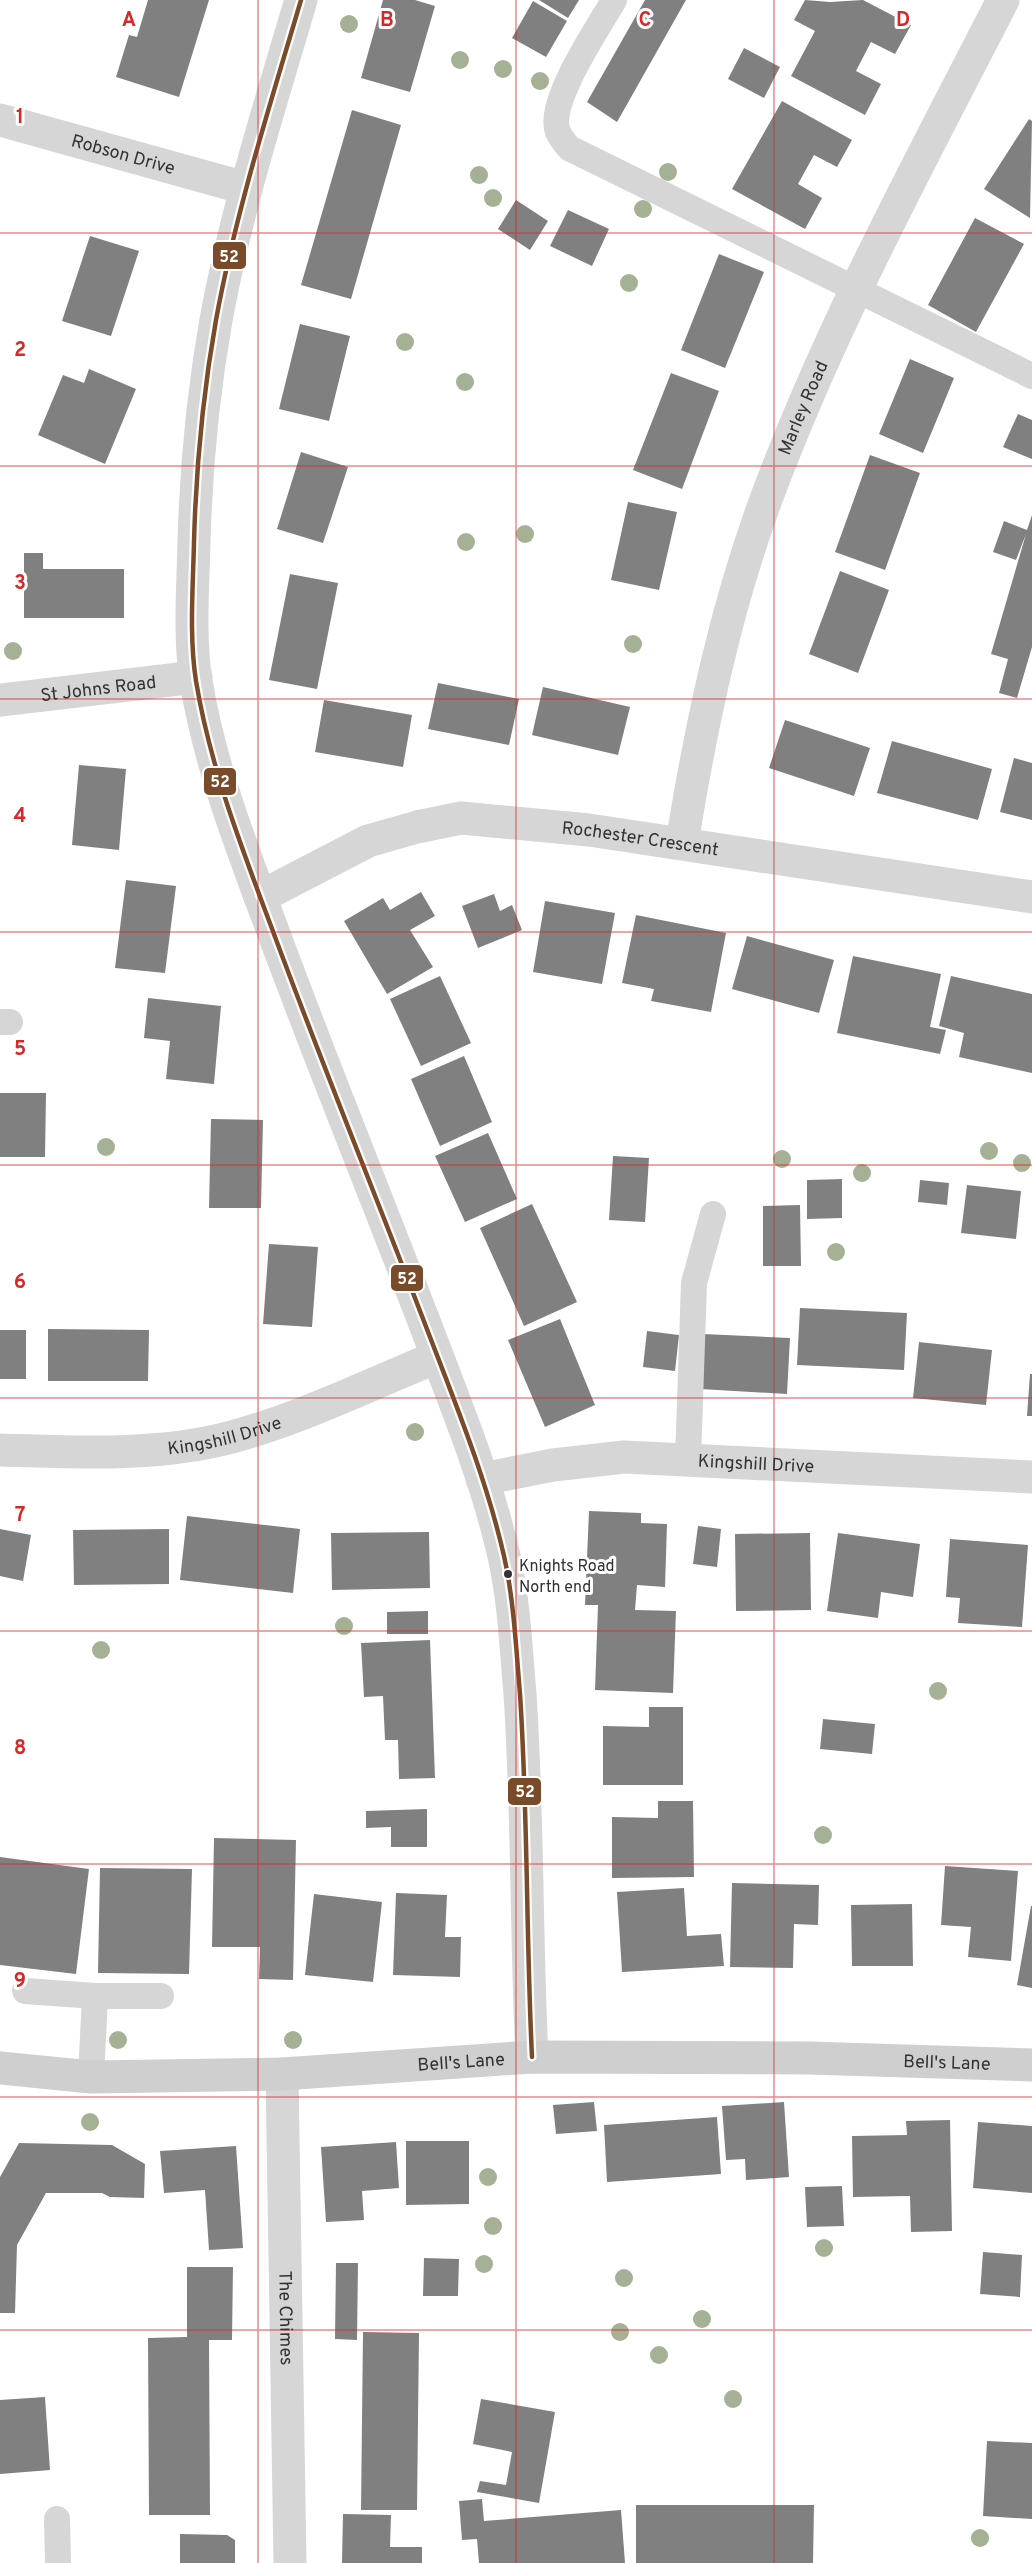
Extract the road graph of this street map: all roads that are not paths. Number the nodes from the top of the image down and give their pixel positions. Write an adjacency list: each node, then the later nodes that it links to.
1 (301, 0): 5 (street)
2 (614, 0): 6 (lane)
3 (1003, 0): 6 (street, Marley Road)
4 (0, 120): 5 (street, Robson Drive)
5 (245, 188): 8 (street)
6 (856, 290): 7 (lane); 10 (street, Marley Road)
7 (1032, 376)
8 (196, 676): 9 (street, St Johns Road); 11 (street)
9 (0, 700)
10 (682, 843): 11 (street, Rochester Crescent); 12 (street, Rochester Crescent)
11 (260, 897): 14 (street)
12 (1032, 897)
13 (713, 1214): 16 (lane)
14 (437, 1357): 15 (street, Kingshill Drive); 18 (street)
15 (0, 1450)
16 (688, 1460): 17 (street, Kingshill Drive); 18 (street, Kingshill Drive)
17 (1032, 1477)
18 (482, 1479): 22 (street)
19 (25, 1991): 20 (lane)
20 (95, 1996): 21 (lane); 26 (lane)
21 (161, 1996)
22 (532, 2057): 23 (street, Bell's Lane); 25 (street, Bell's Lane)
23 (1032, 2065)
24 (0, 2068): 26 (street, Bell's Lane)
25 (282, 2074): 26 (street, Bell's Lane); 29 (street, The Chimes)
26 (91, 2077)
27 (57, 2519): 28 (lane)
28 (58, 2563)
29 (290, 2563)

